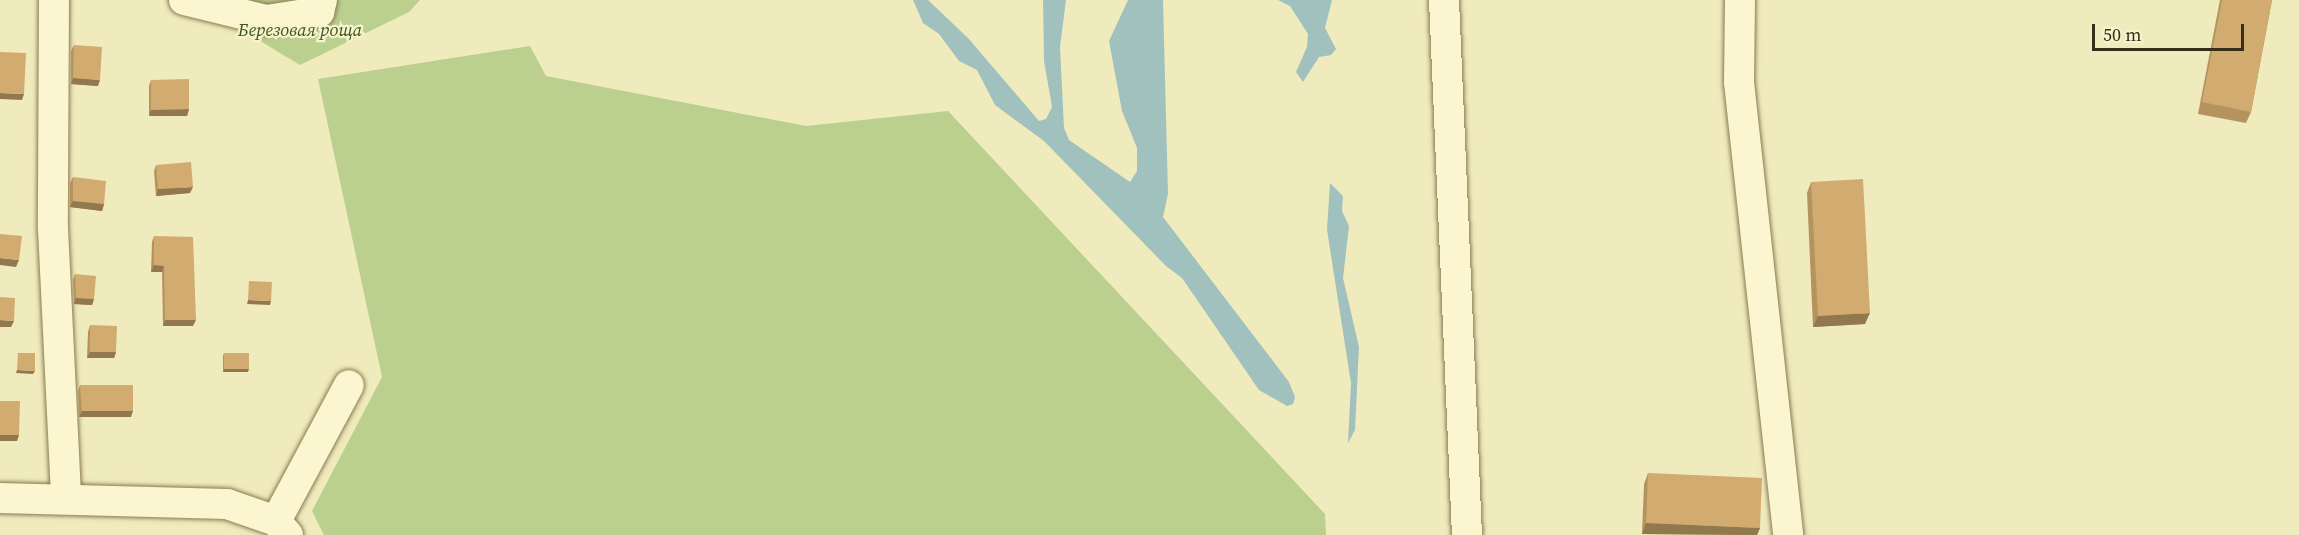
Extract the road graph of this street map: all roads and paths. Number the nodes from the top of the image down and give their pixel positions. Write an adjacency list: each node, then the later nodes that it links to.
1 (54, 0): 8 (street)
2 (184, 0): 3 (street)
3 (322, 0)
4 (1444, 0): 10 (street)
5 (1740, 0): 11 (street)
6 (349, 385): 9 (street)
7 (0, 498): 8 (street)
8 (66, 498): 9 (street)
9 (282, 528)
10 (1467, 535)
11 (1788, 535)

